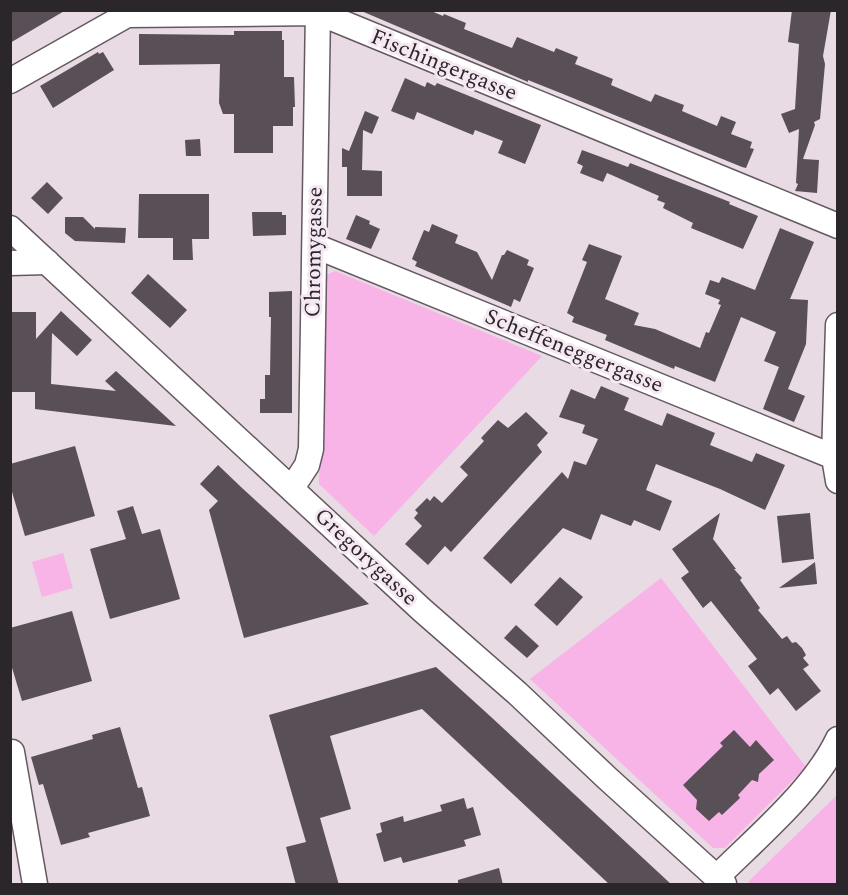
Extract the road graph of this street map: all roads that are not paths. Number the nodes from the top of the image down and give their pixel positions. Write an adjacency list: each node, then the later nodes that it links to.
1 (318, 12): 2 (street, Fischingergasse); 3 (street, Fischingergasse); 5 (street, Chromygasse)
2 (10, 81)
3 (837, 226)
4 (10, 228): 6 (street, Gregorygasse)
5 (315, 246): 9 (street, Scheffeneggergasse); 11 (street, Chromygasse)
6 (47, 262): 7 (street); 11 (street, Gregorygasse)
7 (10, 263)
8 (837, 325): 9 (street)
9 (834, 457): 10 (street)
10 (837, 481)
11 (292, 488): 14 (street, Gregorygasse)
12 (837, 740): 14 (street)
13 (12, 752): 15 (street)
14 (720, 881)
15 (35, 885)

